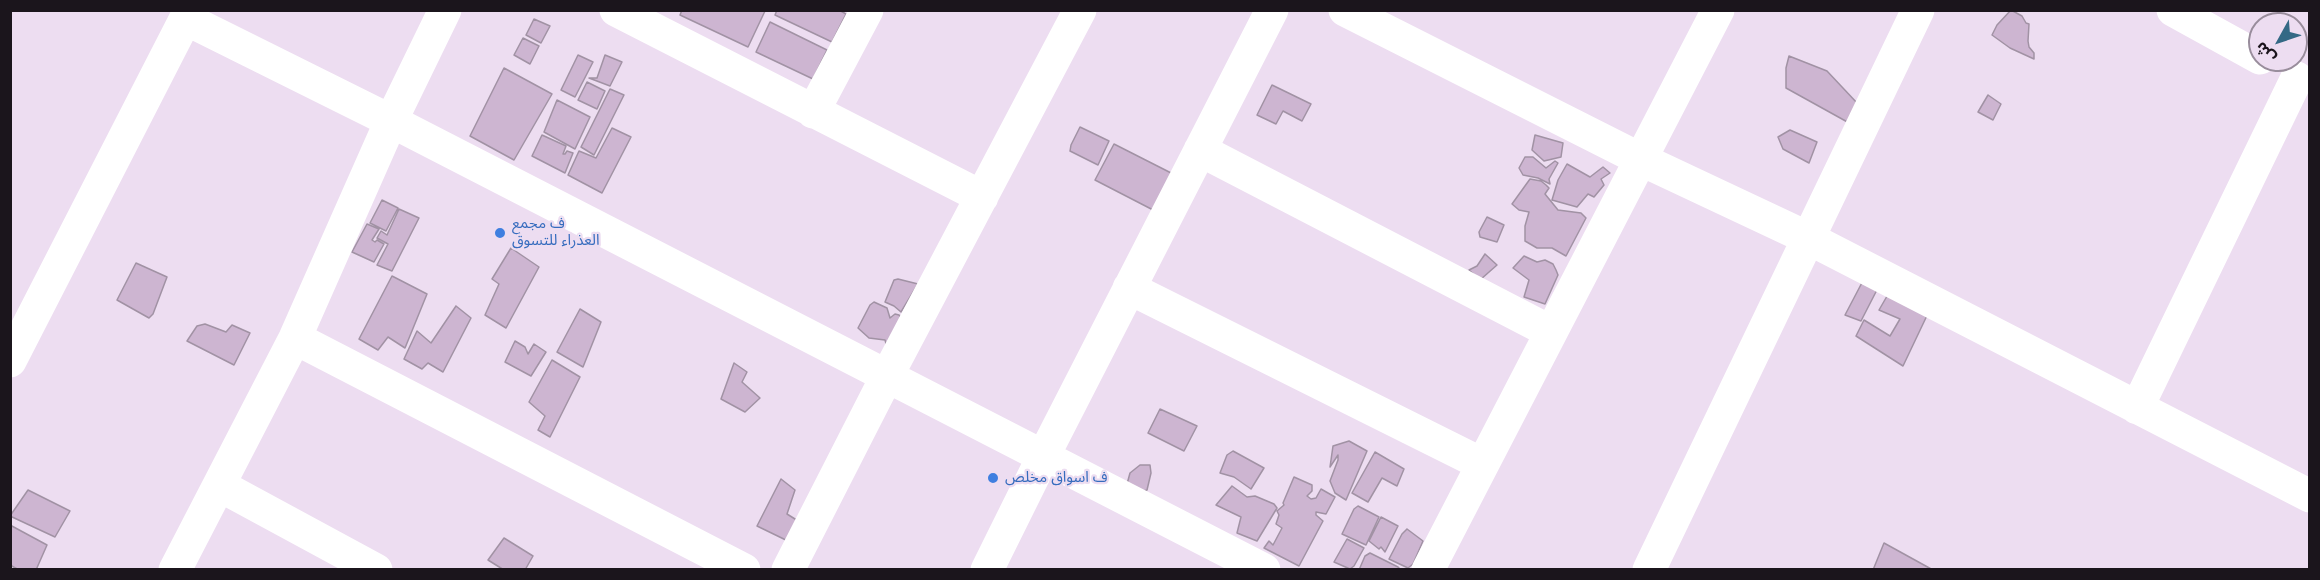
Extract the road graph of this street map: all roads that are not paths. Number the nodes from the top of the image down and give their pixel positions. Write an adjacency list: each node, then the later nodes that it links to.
1 (445, 10): 16 (street)
2 (616, 10): 11 (street)
3 (867, 10): 15 (street)
4 (1080, 10): 19 (street)
5 (1272, 10): 17 (street)
6 (1345, 10): 18 (street)
7 (1718, 10): 18 (street)
8 (1918, 10): 20 (street)
9 (2173, 10): 12 (street)
10 (188, 15): 16 (street); 24 (street)
11 (662, 21): 15 (street)
12 (2248, 51)
13 (2285, 72): 14 (street)
14 (2303, 82): 26 (street)
15 (813, 112): 19 (street)
16 (391, 121): 23 (street); 25 (street)
17 (1200, 150): 21 (street); 22 (street)
18 (1640, 159): 20 (street); 22 (street)
19 (982, 197): 25 (street)
20 (1808, 238): 26 (street); 38 (street)
21 (1129, 288): 27 (street); 28 (street)
22 (1551, 332): 28 (street)
23 (296, 338): 29 (street); 33 (street)
24 (10, 361)
25 (887, 376): 27 (street); 34 (street)
26 (2137, 408): 30 (street)
27 (1043, 457): 35 (street); 36 (street)
28 (1482, 464): 37 (street)
29 (219, 485): 31 (street); 32 (street)
30 (2310, 496)
31 (175, 570)
32 (376, 570)
33 (744, 570)
34 (788, 570)
35 (987, 570)
36 (1264, 570)
37 (1428, 570)
38 (1648, 570)

